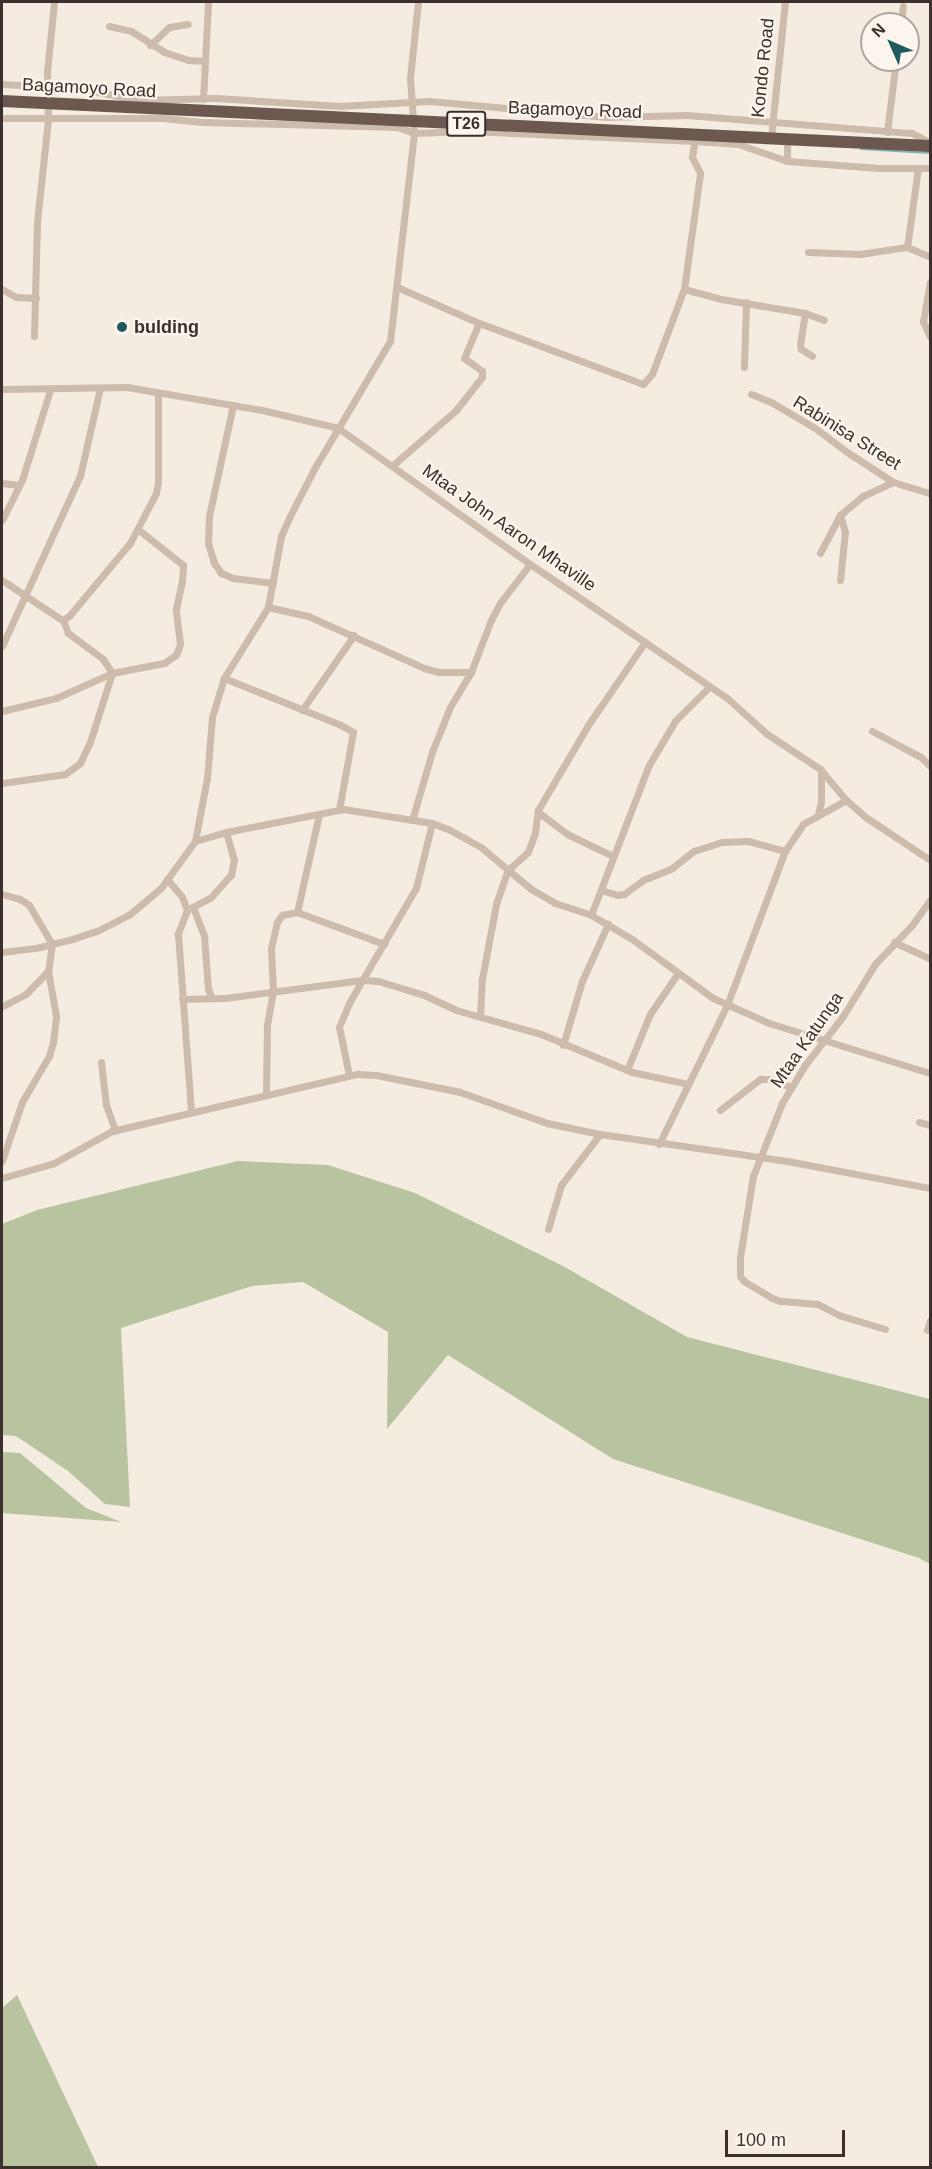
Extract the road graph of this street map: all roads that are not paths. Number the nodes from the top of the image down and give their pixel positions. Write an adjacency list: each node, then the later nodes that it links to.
1 (54, 2): 13 (street)
2 (208, 2): 10 (street)
3 (418, 2): 16 (street)
4 (785, 2): 20 (street, Kondo Road)
5 (903, 6): 6 (street)
6 (902, 12)
7 (188, 24): 9 (street)
8 (109, 26): 9 (street)
9 (150, 45): 10 (street)
10 (205, 61): 14 (street)
11 (895, 72): 22 (street)
12 (2, 84): 13 (street)
13 (47, 86): 14 (street); 17 (street)
14 (203, 99): 16 (street)
15 (2, 101): 17 (highway, Bagamoyo Road / T26)
16 (412, 102): 20 (street); 21 (street)
17 (48, 105): 19 (street); 21 (highway, Bagamoyo Road / T26)
18 (2, 118): 19 (street)
19 (48, 119): 21 (street); 37 (street)
20 (773, 121): 22 (street); 24 (street, Kondo Road)
21 (413, 128): 23 (highway, Bagamoyo Road / T26); 34 (street)
22 (888, 132): 26 (street)
23 (695, 137): 24 (highway, Bagamoyo Road / T26); 27 (street); 36 (street)
24 (771, 137): 25 (highway, Bagamoyo Road / T26)
25 (788, 138): 26 (highway, Bagamoyo Road / T26); 27 (street)
26 (930, 144)
27 (786, 161): 28 (street)
28 (918, 168): 29 (street); 30 (street)
29 (930, 168)
30 (907, 247): 31 (street); 32 (street)
31 (808, 252)
32 (930, 257)
33 (930, 282): 43 (street)
34 (398, 288): 41 (street); 52 (street)
35 (2, 289): 37 (street)
36 (684, 289): 38 (street); 41 (street)
37 (36, 298): 42 (street)
38 (746, 302): 39 (street); 45 (street)
39 (805, 313): 40 (street); 44 (street)
40 (824, 320)
41 (479, 323): 53 (street)
42 (34, 336)
43 (930, 337)
44 (812, 356)
45 (744, 367)
46 (100, 388): 48 (street, Mtaa John Aaron Mhaville); 49 (street, Mtaa John Aaron Mhaville); 66 (street)
47 (2, 389): 48 (street, Mtaa John Aaron Mhaville)
48 (50, 390): 56 (street)
49 (158, 394): 51 (street, Mtaa John Aaron Mhaville); 60 (street)
50 (751, 394): 54 (street, Rabinisa Street)
51 (232, 405): 52 (street, Mtaa John Aaron Mhaville); 65 (street)
52 (338, 428): 53 (street, Mtaa John Aaron Mhaville); 65 (street)
53 (393, 465): 62 (street, Mtaa John Aaron Mhaville)
54 (893, 482): 57 (street, Rabinisa Street); 58 (street)
55 (2, 483): 56 (street)
56 (19, 485): 59 (street)
57 (930, 493)
58 (840, 515): 61 (street); 64 (street)
59 (2, 520)
60 (139, 530): 68 (street); 73 (street)
61 (820, 553)
62 (530, 564): 70 (street, Mtaa John Aaron Mhaville); 72 (street)
63 (2, 580): 66 (street)
64 (840, 580)
65 (273, 583): 67 (street)
66 (24, 595): 68 (street); 71 (street)
67 (268, 607): 69 (street); 74 (street)
68 (63, 620): 73 (street)
69 (354, 635): 72 (street); 76 (street)
70 (645, 642): 75 (street, Mtaa John Aaron Mhaville); 84 (street)
71 (2, 646)
72 (471, 672): 87 (street)
73 (112, 673): 77 (street); 81 (street)
74 (224, 678): 76 (street); 90 (street)
75 (710, 686): 80 (street, Mtaa John Aaron Mhaville); 92 (street)
76 (302, 710): 83 (street)
77 (2, 711)
78 (872, 731): 79 (street)
79 (930, 766)
80 (820, 769): 82 (street, Mtaa John Aaron Mhaville); 86 (street)
81 (2, 783)
82 (846, 800): 86 (street); 93 (street, Mtaa John Aaron Mhaville)
83 (339, 810): 85 (street); 87 (street)
84 (538, 812): 92 (street); 94 (street)
85 (319, 814): 89 (street); 100 (street)
86 (818, 814): 91 (street)
87 (412, 820): 88 (street)
88 (432, 824): 94 (street); 105 (street)
89 (226, 832): 90 (street); 99 (street)
90 (195, 841): 95 (street)
91 (785, 851): 96 (street); 114 (street)
92 (613, 856): 96 (street)
93 (930, 860)
94 (508, 870): 101 (street); 116 (street)
95 (167, 879): 99 (street); 104 (street)
96 (601, 890): 101 (street)
97 (2, 894): 104 (street)
98 (930, 900): 103 (street, Mtaa Katunga)
99 (190, 909): 112 (street); 113 (street)
100 (297, 912): 105 (street); 111 (street)
101 (591, 915): 102 (street)
102 (608, 924): 109 (street); 118 (street)
103 (894, 942): 107 (street); 117 (street, Mtaa Katunga)
104 (52, 944): 106 (street); 108 (street)
105 (384, 944): 110 (street)
106 (2, 952)
107 (930, 959)
108 (48, 971): 115 (street); 134 (street)
109 (678, 973): 114 (street); 120 (street)
110 (363, 980): 111 (street); 116 (street); 122 (street)
111 (273, 991): 112 (street); 125 (street)
112 (212, 998): 113 (street)
113 (182, 999): 127 (street)
114 (727, 1005): 117 (street); 123 (street)
115 (2, 1006)
116 (480, 1016): 118 (street)
117 (826, 1041): 121 (street); 124 (street, Mtaa Katunga)
118 (563, 1045): 120 (street)
119 (101, 1062): 130 (street)
120 (627, 1070): 123 (street)
121 (930, 1072)
122 (349, 1075): 125 (street); 131 (street)
123 (688, 1084): 132 (street)
124 (791, 1087): 126 (street); 133 (street, Mtaa Katunga)
125 (266, 1095): 127 (street)
126 (720, 1110)
127 (191, 1112): 130 (street)
128 (919, 1122): 129 (street)
129 (930, 1125)
130 (114, 1130): 135 (street)
131 (600, 1134): 132 (street); 137 (street)
132 (658, 1143): 133 (street)
133 (760, 1156): 136 (street); 139 (street, Mtaa Katunga)
134 (2, 1161)
135 (2, 1178)
136 (930, 1188)
137 (548, 1229)
138 (930, 1320): 140 (street)
139 (885, 1329)
140 (927, 1330)

